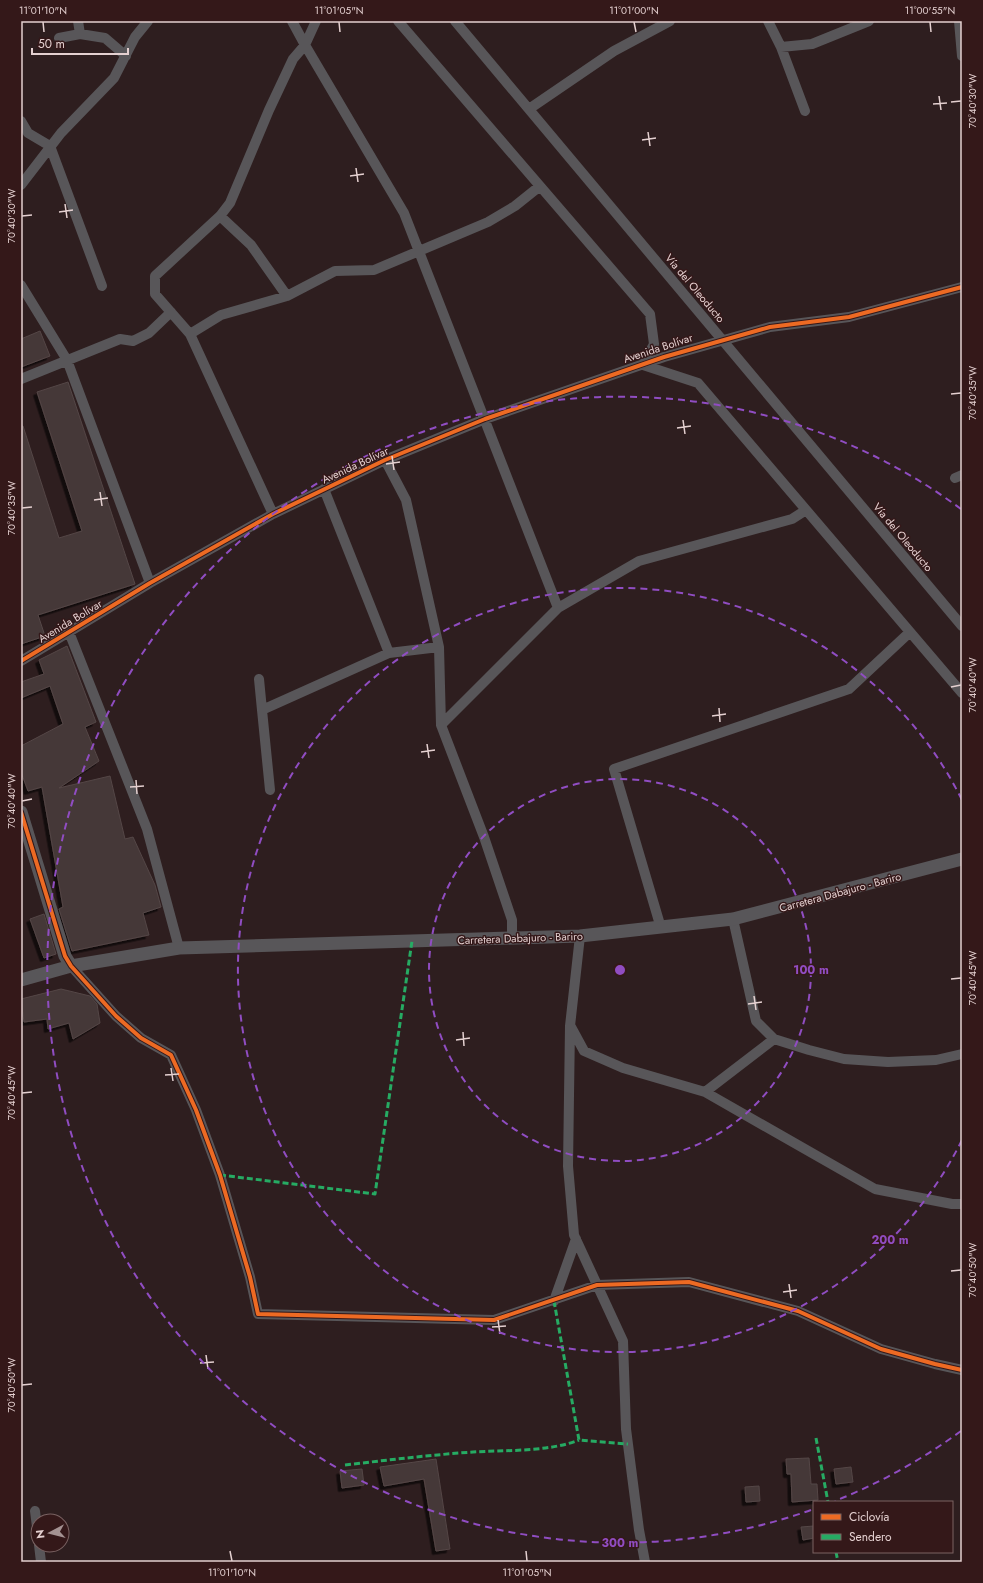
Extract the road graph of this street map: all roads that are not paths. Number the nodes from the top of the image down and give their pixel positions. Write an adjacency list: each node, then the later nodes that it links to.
1 (78, 21): 11 (street)
2 (148, 21): 16 (street)
3 (292, 21): 13 (street)
4 (316, 21): 13 (street)
5 (398, 21): 23 (street)
6 (455, 21): 17 (street, Vía del Oleoducto)
7 (670, 21): 17 (street)
8 (768, 21): 14 (street)
9 (869, 21): 14 (street)
10 (959, 21): 15 (street)
11 (80, 34): 12 (street); 16 (street)
12 (59, 38)
13 (305, 45): 24 (street); 25 (street)
14 (781, 47): 18 (street)
15 (962, 52)
16 (126, 56): 21 (street)
17 (529, 109): 32 (street, Vía del Oleoducto)
18 (805, 110)
19 (21, 121): 20 (street)
20 (24, 132): 21 (street)
21 (50, 146): 22 (street); 27 (street)
22 (21, 184)
23 (540, 186): 25 (street); 34 (street)
24 (220, 216): 29 (street); 30 (street)
25 (419, 251): 29 (street); 36 (street)
26 (21, 285): 33 (street)
27 (102, 286)
28 (962, 287): 32 (street, Avenida Bolívar)
29 (287, 296): 31 (street)
30 (171, 312): 31 (street); 33 (street)
31 (190, 334): 40 (street)
32 (722, 340): 34 (street, Avenida Bolívar); 43 (street, Vía del Oleoducto)
33 (67, 360): 35 (street); 41 (street)
34 (643, 366): 36 (street, Avenida Bolívar); 39 (street)
35 (21, 379)
36 (485, 419): 37 (street, Avenida Bolívar); 42 (street)
37 (385, 460): 38 (street, Avenida Bolívar); 46 (street)
38 (324, 489): 40 (street, Avenida Bolívar); 47 (street)
39 (806, 510): 42 (street); 45 (street)
40 (273, 514): 41 (street, Avenida Bolívar)
41 (150, 583): 44 (street, Avenida Bolívar)
42 (558, 608): 52 (street)
43 (962, 626)
44 (69, 632): 48 (street, Avenida Bolívar); 60 (street)
45 (910, 632): 50 (street); 57 (street)
46 (439, 647): 47 (street); 52 (street)
47 (390, 653): 51 (street)
48 (21, 661)
49 (259, 679): 51 (street)
50 (962, 692)
51 (262, 710): 53 (street)
52 (441, 725): 59 (street)
53 (270, 790)
54 (21, 812): 61 (street)
55 (962, 860): 56 (street, Carretera Dabajuro - Bariro)
56 (733, 919): 57 (street, Carretera Dabajuro - Bariro); 64 (street)
57 (661, 928): 58 (street, Carretera Dabajuro - Bariro)
58 (580, 936): 59 (street, Carretera Dabajuro - Bariro); 63 (street)
59 (512, 938): 60 (street, Carretera Dabajuro - Bariro)
60 (179, 948): 61 (street, Carretera Dabajuro - Bariro)
61 (71, 966): 62 (street, Carretera Dabajuro - Bariro); 70 (street)
62 (21, 980)
63 (570, 1026): 66 (street); 68 (street)
64 (774, 1039): 65 (street); 66 (street)
65 (962, 1054)
66 (705, 1092): 67 (street)
67 (962, 1204)
68 (576, 1239): 69 (street); 70 (street)
69 (598, 1285): 70 (street); 71 (street); 72 (street)
70 (554, 1301)
71 (962, 1370)
72 (646, 1562)

